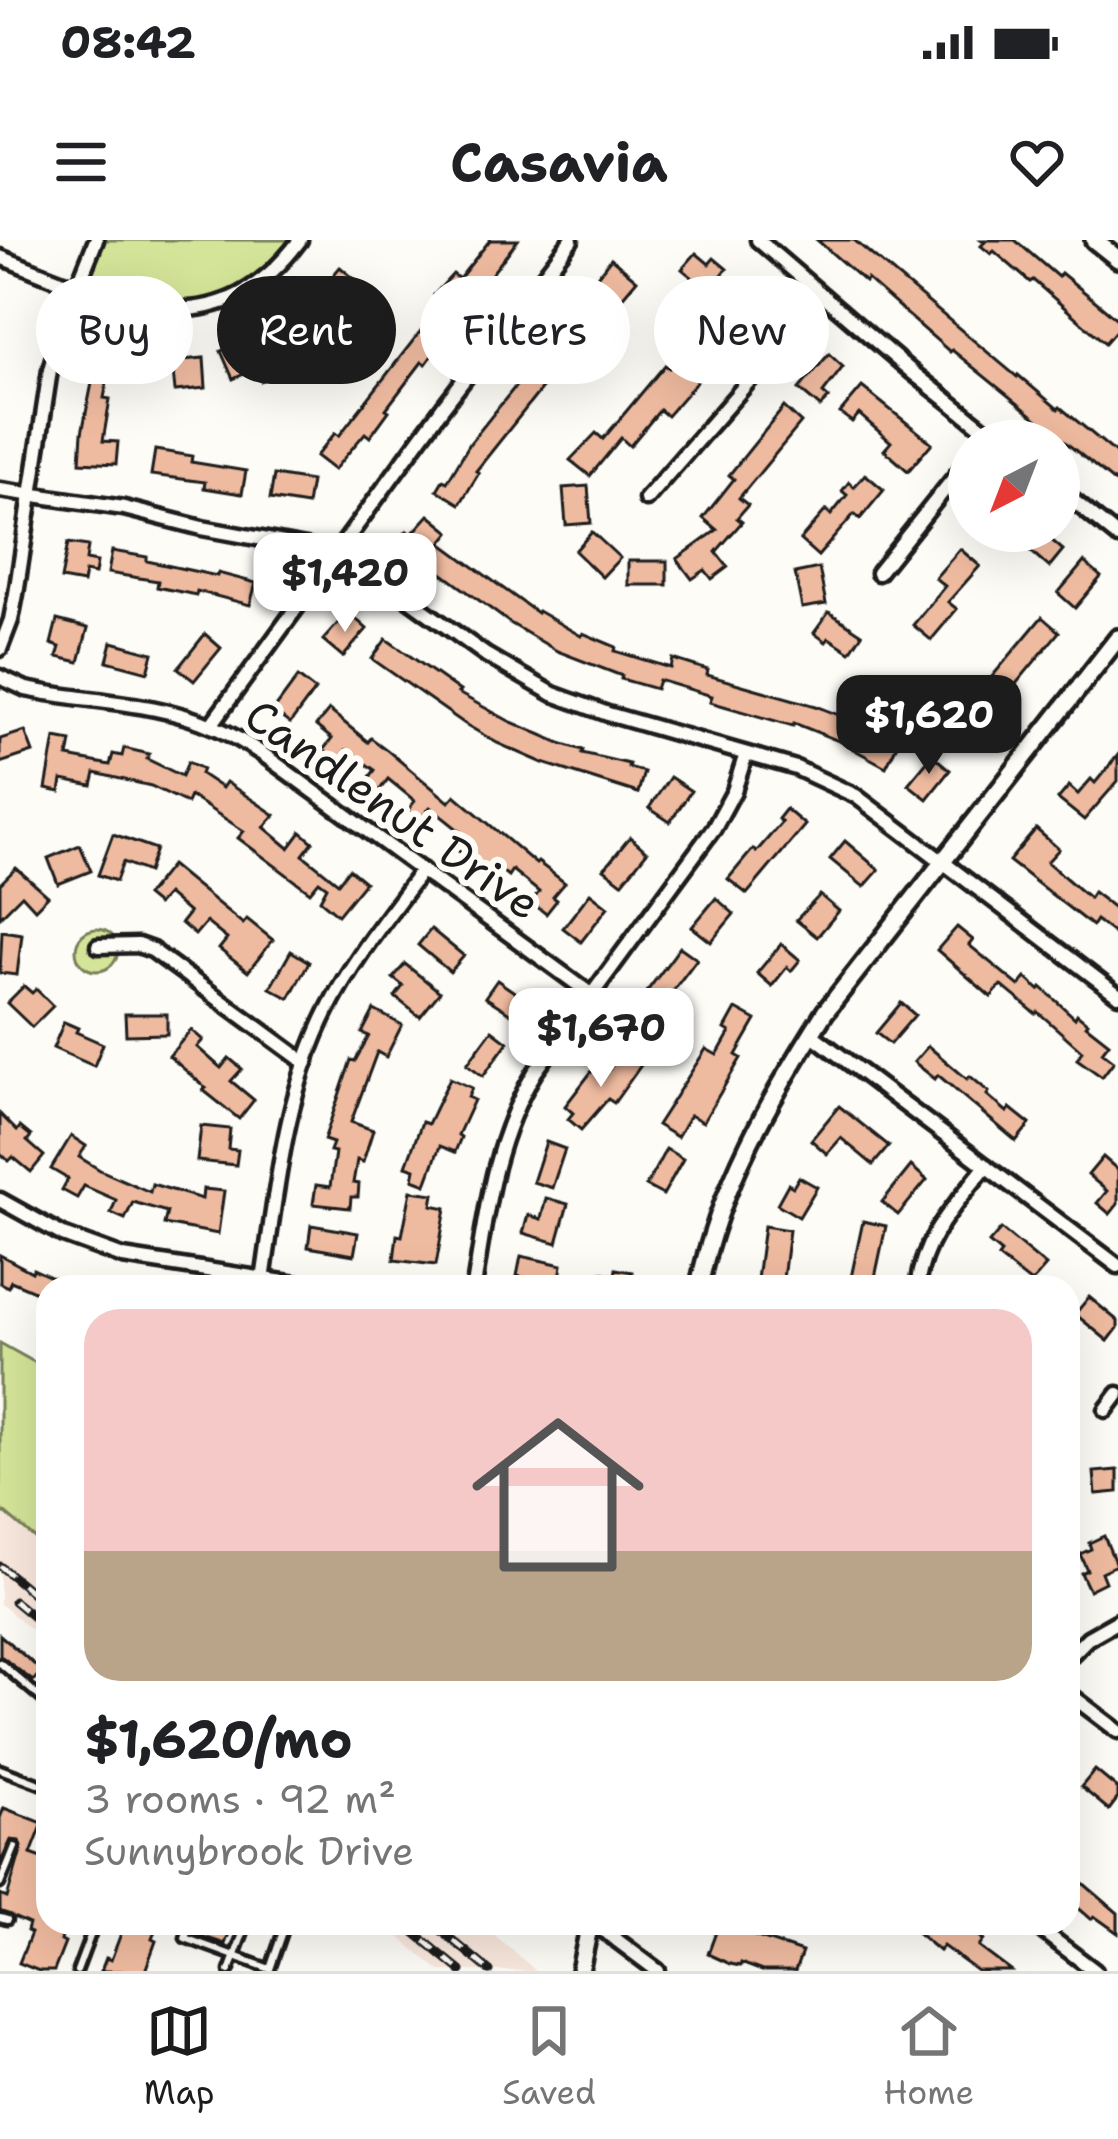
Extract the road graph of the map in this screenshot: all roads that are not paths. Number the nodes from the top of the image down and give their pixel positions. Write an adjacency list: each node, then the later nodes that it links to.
1 (95, 240): 9 (street)
2 (300, 240): 12 (street)
3 (571, 240): 22 (street)
4 (758, 240): 10 (street)
5 (1094, 240): 7 (street)
6 (0, 257): 8 (street)
7 (1118, 259)
8 (49, 276)
9 (81, 276)
10 (800, 276)
11 (829, 300): 15 (street)
12 (193, 307)
13 (49, 384): 18 (street)
14 (747, 384): 19 (street)
15 (968, 420)
16 (948, 485): 23 (street)
17 (0, 490): 18 (street)
18 (31, 495): 22 (street); 25 (street)
19 (646, 499)
20 (1080, 506): 21 (street)
21 (1118, 537)
22 (339, 553): 27 (street); 28 (street)
23 (878, 573)
24 (1118, 638): 29 (street)
25 (0, 649)
26 (0, 677): 27 (street, Candlenut Drive)
27 (212, 725): 30 (street, Candlenut Drive)
28 (746, 754): 29 (street); 32 (street)
29 (941, 862): 33 (street); 34 (street)
30 (422, 870): 32 (street, Candlenut Drive); 35 (street)
31 (98, 946): 35 (street)
32 (592, 994): 41 (street)
33 (1118, 995)
34 (811, 1034): 36 (street); 42 (street)
35 (306, 1063): 40 (street)
36 (986, 1166): 38 (street); 43 (street)
37 (0, 1200): 39 (street)
38 (1118, 1266)
39 (233, 1275)
40 (263, 1275)
41 (477, 1275)
42 (702, 1275)
43 (918, 1275)
44 (1118, 1394): 45 (street)
45 (1106, 1410)
46 (1118, 1622): 47 (street)
47 (1080, 1646)
48 (0, 1664): 49 (lane)
49 (36, 1694)
50 (1080, 1702): 51 (street)
51 (1118, 1731)
52 (0, 1769): 53 (lane)
53 (36, 1782)
54 (15, 1847): 55 (lane)
55 (0, 1884)
56 (90, 1935): 64 (lane)
57 (186, 1935): 63 (lane)
58 (243, 1935): 63 (lane)
59 (282, 1935): 63 (lane)
60 (589, 1935): 66 (street)
61 (608, 1935): 67 (street)
62 (1048, 1935): 68 (street)
63 (235, 1956): 65 (lane)
64 (76, 1971)
65 (230, 1971)
66 (580, 1971)
67 (658, 1971)
68 (1095, 1971)

